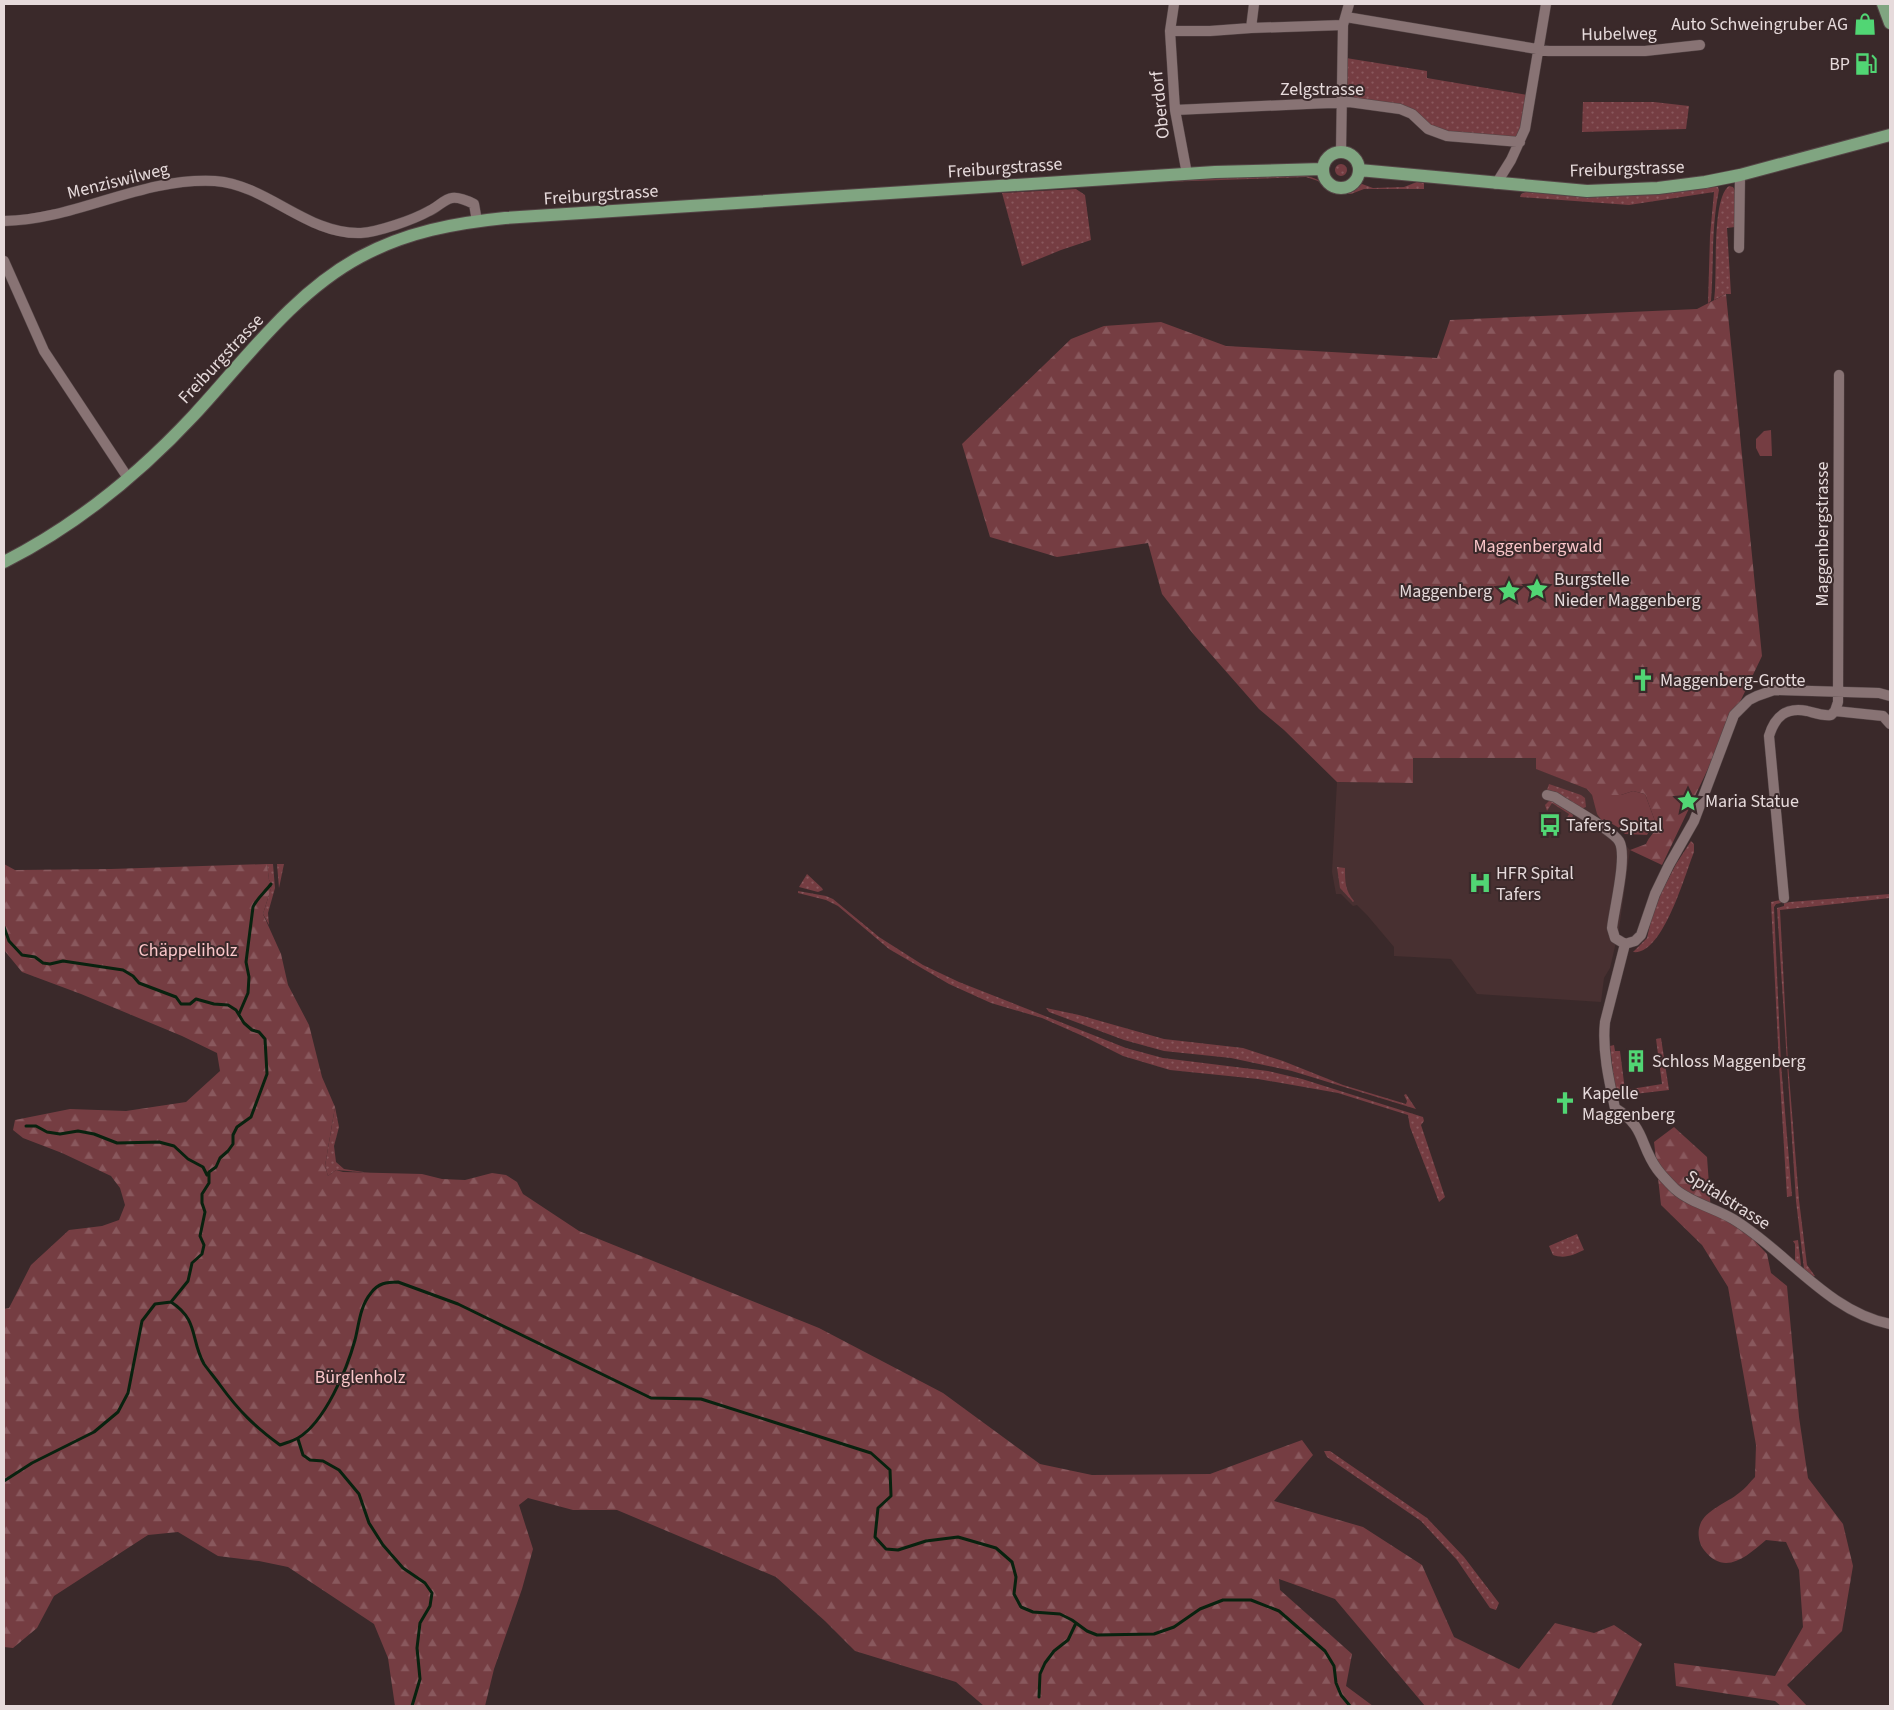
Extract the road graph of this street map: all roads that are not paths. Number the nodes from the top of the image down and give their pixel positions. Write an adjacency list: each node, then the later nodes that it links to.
1 (1174, 4): 9 (street, Oberdorf)
2 (1254, 4): 8 (street)
3 (1349, 4): 6 (street)
4 (1546, 4): 11 (street)
5 (1883, 4): 7 (main road)
6 (1345, 21): 8 (street); 11 (street, Hubelweg); 12 (street)
7 (1890, 23)
8 (1252, 28): 9 (street)
9 (1170, 31): 13 (street, Oberdorf)
10 (1700, 45): 11 (street, Hubelweg)
11 (1539, 49): 15 (street)
12 (1341, 102): 13 (street, Zelgstrasse); 15 (street, Zelgstrasse); 16 (street)
13 (1175, 110): 19 (street, Oberdorf)
14 (1890, 135): 20 (main road, Freiburgstrasse)
15 (1520, 142): 21 (street)
16 (1340, 152): 17 (main road); 18 (main road)
17 (1322, 169): 18 (main road); 19 (main road, Freiburgstrasse)
18 (1359, 170): 21 (main road, Freiburgstrasse)
19 (1186, 174): 23 (main road, Freiburgstrasse)
20 (1740, 175): 21 (main road, Freiburgstrasse); 24 (street)
21 (1496, 184)
22 (4, 221): 23 (street, Menziswilweg)
23 (477, 221): 27 (main road, Freiburgstrasse)
24 (1739, 248)
25 (4, 261): 27 (street)
26 (1839, 375): 29 (street, Maggenbergstrasse)
27 (128, 478): 28 (main road, Freiburgstrasse)
28 (4, 562)
29 (1838, 692): 30 (street); 31 (street, Maggenbergstrasse); 35 (street)
30 (1890, 696)
31 (1835, 711): 32 (street); 34 (street)
32 (1890, 724)
33 (1548, 795): 35 (street)
34 (1784, 898)
35 (1625, 944): 36 (street, Spitalstrasse)
36 (1890, 1324)

